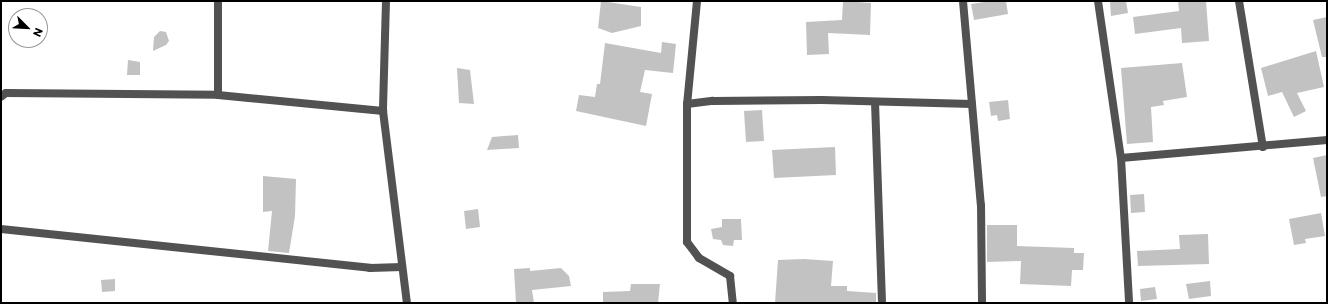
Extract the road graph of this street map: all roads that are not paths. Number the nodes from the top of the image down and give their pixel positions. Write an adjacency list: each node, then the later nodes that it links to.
1 (218, 1): 7 (street)
2 (386, 1): 12 (street)
3 (697, 1): 10 (street)
4 (963, 1): 11 (street)
5 (1098, 1): 15 (street)
6 (1239, 1): 14 (street)
7 (218, 95): 8 (street); 12 (street)
8 (1, 97)
9 (875, 102): 10 (street); 11 (street); 20 (street)
10 (687, 104): 19 (street)
11 (972, 104): 21 (street)
12 (383, 111): 17 (street)
13 (1327, 140): 14 (street)
14 (1263, 147): 15 (street)
15 (1121, 158): 22 (street)
16 (1, 230): 17 (street)
17 (402, 267): 18 (street)
18 (407, 303)
19 (733, 303)
20 (882, 303)
21 (982, 303)
22 (1129, 303)

